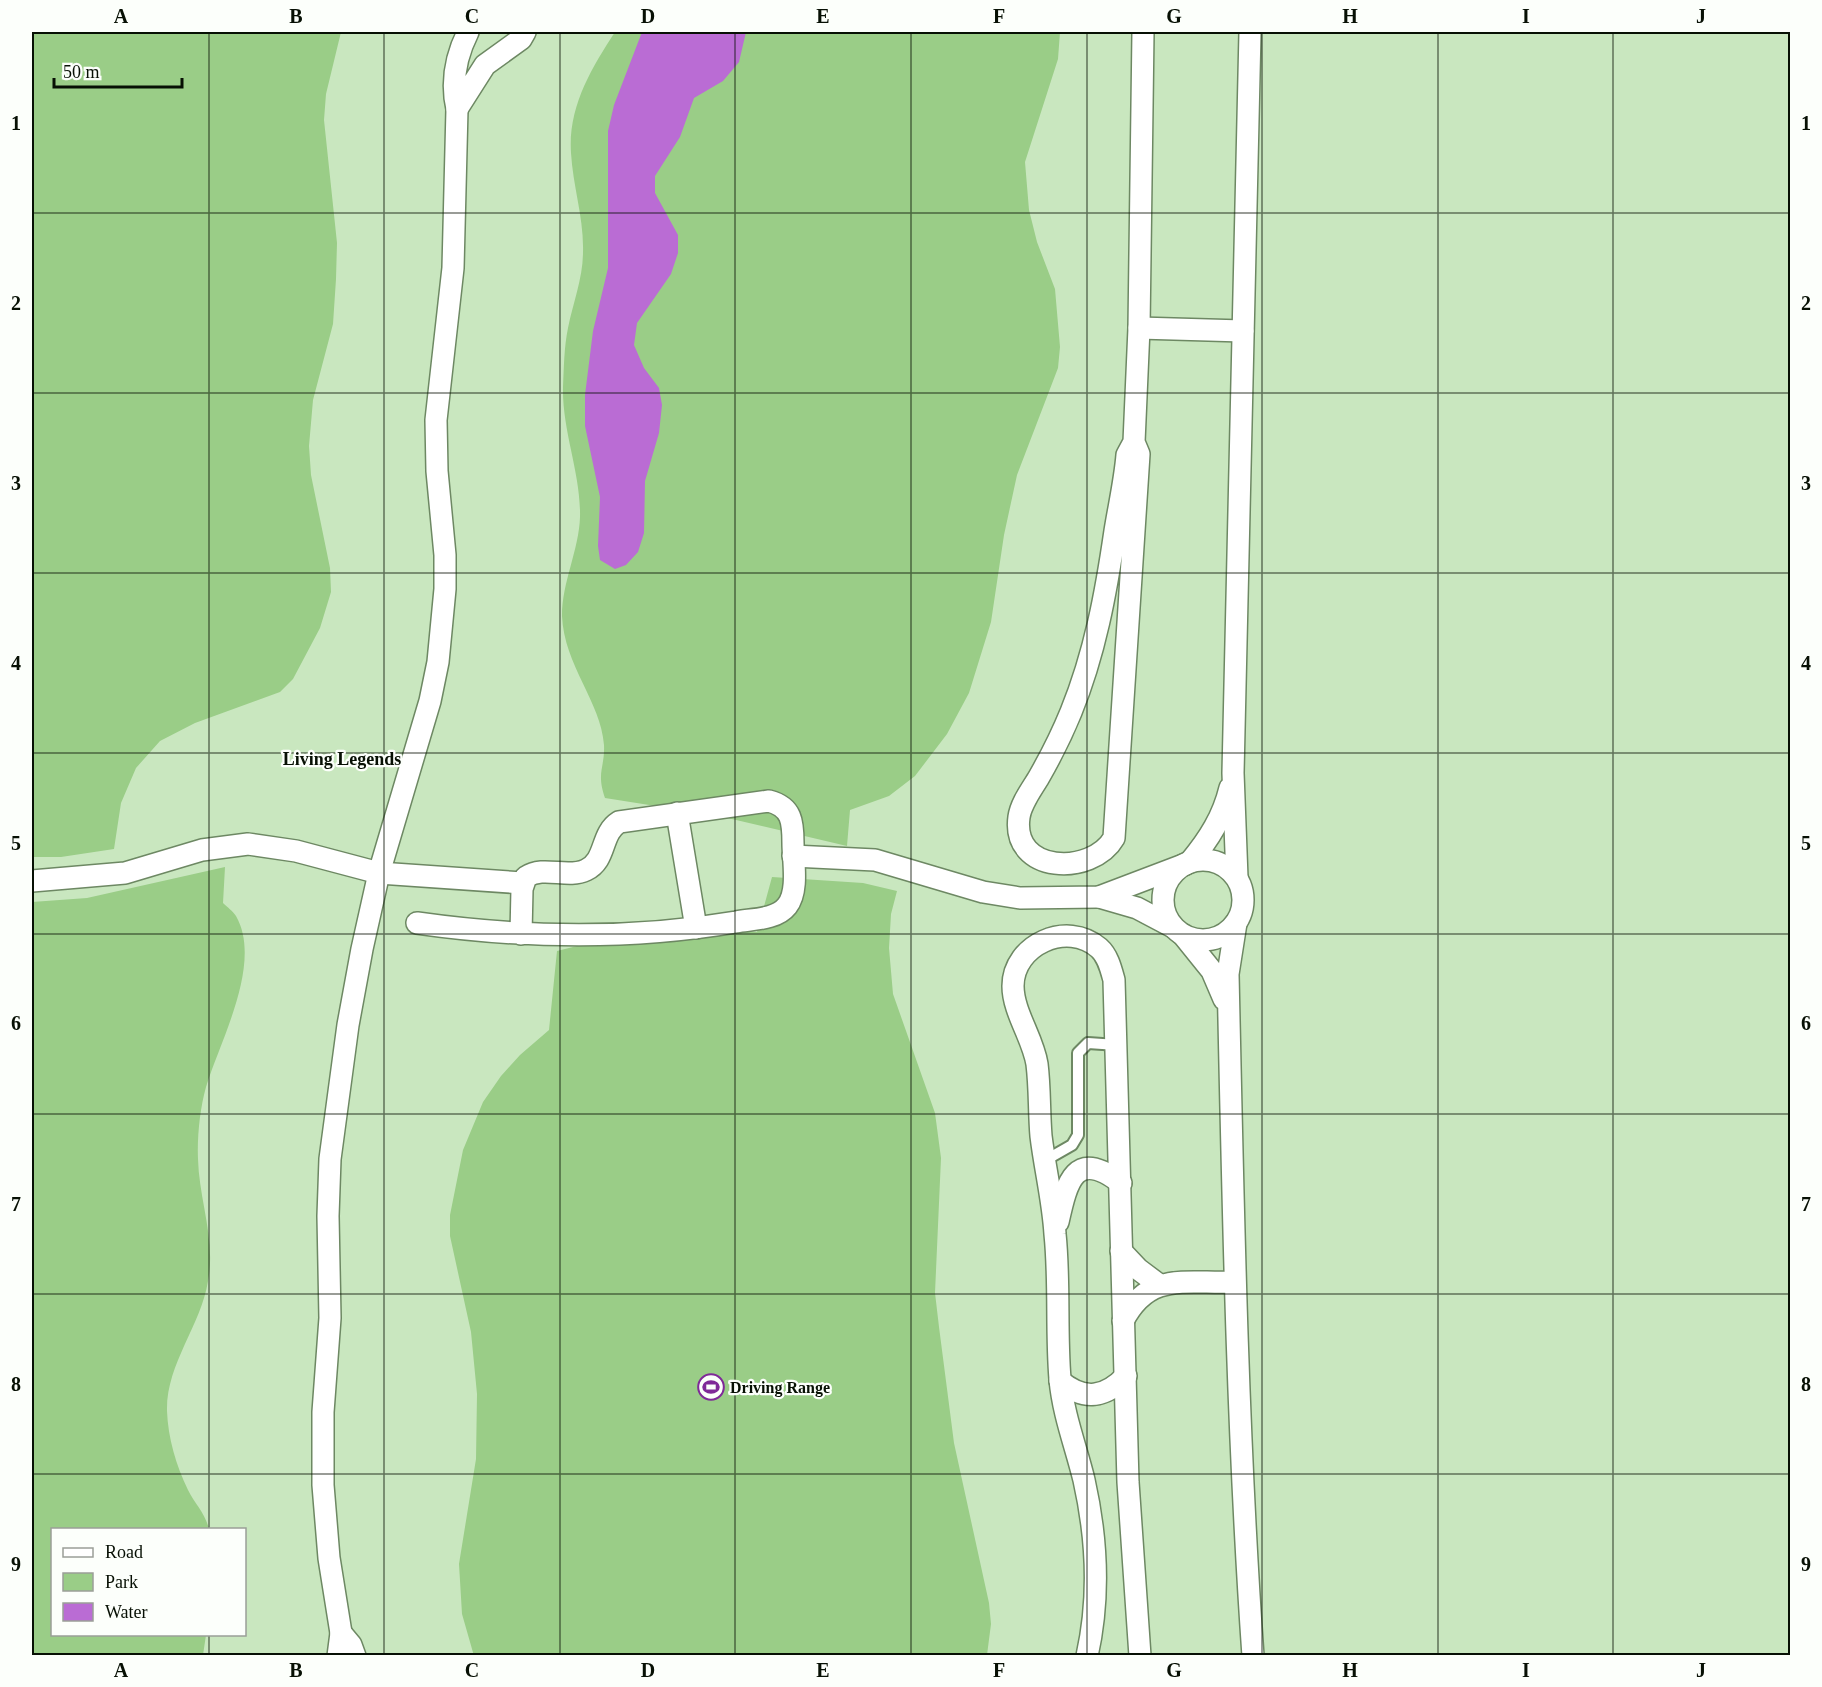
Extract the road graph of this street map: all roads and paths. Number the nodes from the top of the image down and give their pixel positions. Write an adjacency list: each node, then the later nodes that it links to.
1 (468, 32): 5 (street)
2 (525, 32): 5 (street)
3 (1143, 32): 6 (street)
4 (1250, 32): 7 (street)
5 (457, 109): 13 (street)
6 (1139, 328): 7 (street); 8 (street)
7 (1243, 331): 9 (street)
8 (1134, 442): 8 (street)
9 (1233, 772): 12 (street); 14 (street)
10 (677, 813): 11 (street); 16 (street); 20 (street)
11 (793, 856): 17 (street); 20 (street)
12 (1188, 863): 14 (street); 17 (street); 21 (street)
13 (379, 873): 15 (street); 16 (street); 34 (street)
14 (1237, 879): 19 (street)
15 (32, 882)
16 (523, 883): 22 (street)
17 (1099, 897): 21 (street)
18 (417, 922): 22 (street)
19 (1236, 923): 21 (street); 23 (street)
20 (696, 928): 22 (street)
21 (1178, 931): 23 (street)
22 (521, 934)
23 (1230, 1020): 29 (street)
24 (1117, 1046): 25 (lane); 25 (street); 26 (street)
25 (1044, 1161): 27 (street)
26 (1121, 1183): 27 (street); 28 (street)
27 (1055, 1234): 33 (street)
28 (1121, 1251): 30 (street); 31 (street)
29 (1234, 1282): 30 (street); 39 (street)
30 (1158, 1284): 31 (street)
31 (1123, 1321): 32 (street)
32 (1126, 1376): 33 (street); 38 (street)
33 (1060, 1381): 37 (street)
34 (341, 1633): 35 (street); 36 (street)
35 (338, 1656)
36 (355, 1656)
37 (1088, 1656)
38 (1140, 1656)
39 (1253, 1656)

